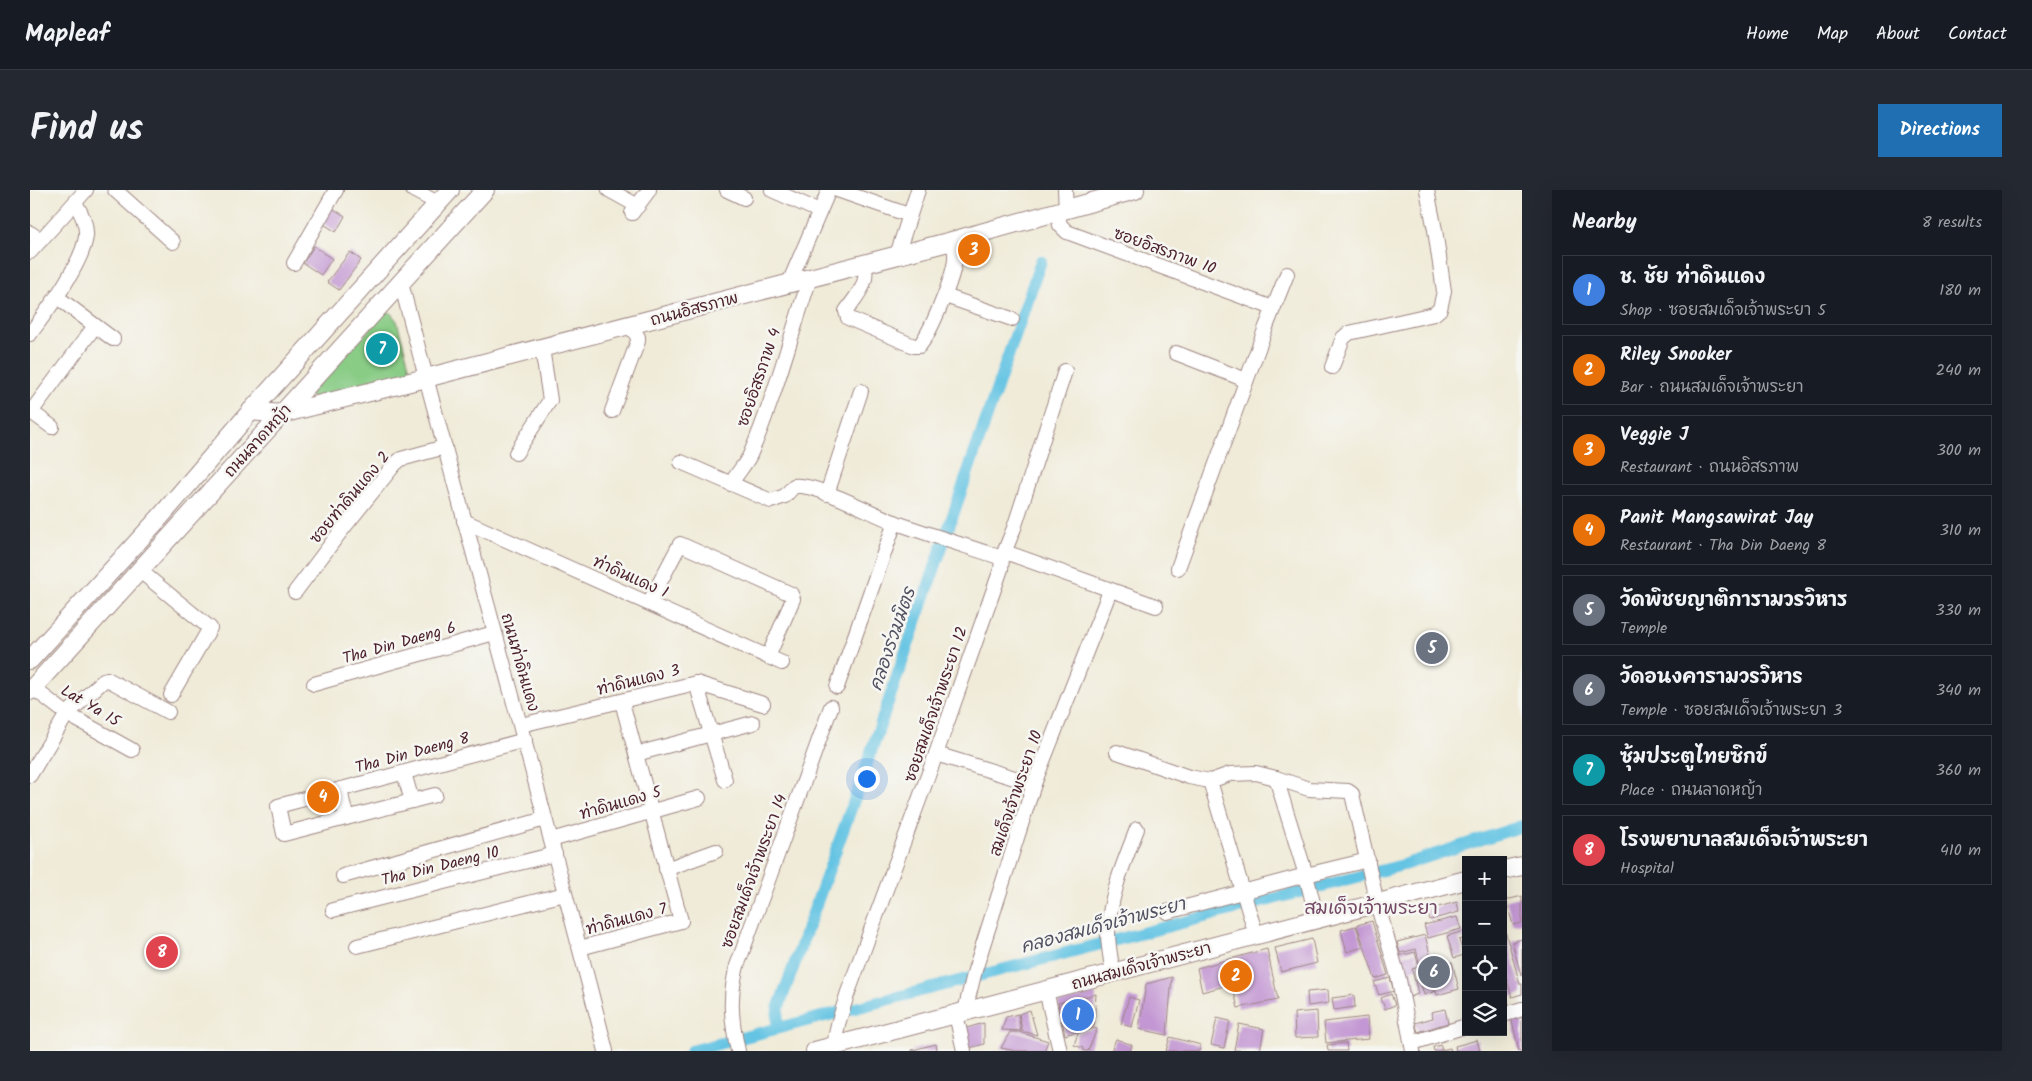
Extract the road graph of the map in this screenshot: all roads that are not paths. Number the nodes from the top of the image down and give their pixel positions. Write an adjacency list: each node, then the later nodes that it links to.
1 (86, 190): 18 (street)
2 (115, 190): 25 (street)
3 (336, 190): 29 (street)
4 (413, 190): 19 (street)
5 (450, 190): 19 (main road, ถนนลาดหญ้า)
6 (485, 190): 33 (main road, ถนนลาดหญ้า)
7 (609, 190): 8 (street)
8 (649, 190)
9 (726, 190): 17 (street)
10 (772, 190): 21 (street)
11 (829, 190): 21 (street)
12 (837, 190): 22 (street)
13 (918, 190): 22 (street)
14 (1066, 190): 20 (street)
15 (1135, 190): 20 (main road, ถนนอิสรภาพ)
16 (1427, 190): 45 (street)
17 (744, 198)
18 (75, 203): 23 (street); 36 (street)
19 (438, 203): 28 (main road, ถนนลาดหญ้า)
20 (1062, 210): 24 (main road, ถนนอิสรภาพ); 37 (street, ซอยอิสรภาพ 10)
21 (819, 211): 34 (street)
22 (910, 215): 27 (street)
23 (36, 236): 26 (street)
24 (952, 241): 27 (main road, ถนนอิสรภาพ); 35 (street)
25 (172, 242)
26 (30, 252)
27 (897, 255): 30 (main road, ถนนอิสรภาพ)
28 (390, 257): 33 (main road); 51 (main road, ถนนลาดหญ้า)
29 (294, 263)
30 (864, 264): 32 (main road, ถนนอิสรภาพ); 35 (street)
31 (1287, 274): 37 (street)
32 (810, 278): 34 (main road, ถนนอิสรภาพ); 58 (street, ซอยอิสรภาพ 4)
33 (401, 283): 47 (street, ถนนท่าดินแดง); 53 (main road, ถนนลาดหญ้า)
34 (789, 283): 39 (main road, ถนนอิสรภาพ)
35 (945, 296): 38 (street)
36 (57, 297): 40 (street); 41 (street)
37 (1273, 308): 48 (street)
38 (1012, 320)
39 (629, 325): 43 (main road, ถนนอิสรภาพ); 52 (street)
40 (95, 326): 42 (street); 50 (street)
41 (30, 334)
42 (113, 339)
43 (542, 348): 47 (main road, ถนนอิสรภาพ); 56 (street)
44 (1176, 353): 48 (street)
45 (1332, 367)
46 (1065, 371): 62 (street, ซอยสมเด็จเจ้าพระยา 12)
47 (426, 378): 53 (main road, ถนนอิสรภาพ); 55 (street, ถนนท่าดินแดง)
48 (1246, 380): 63 (street)
49 (861, 391): 59 (street)
50 (31, 411): 54 (street)
51 (251, 411): 53 (main road, ถนนอิสรภาพ); 71 (main road, ถนนลาดหญ้า)
52 (612, 411)
53 (281, 414): 64 (main road, ถนนลาดหญ้า)
54 (52, 427)
55 (445, 447): 60 (street, ถนนท่าดินแดง); 66 (street, ซอยท่าดินแดง 2)
56 (516, 453)
57 (681, 462): 58 (street)
58 (731, 484): 59 (street)
59 (827, 494): 61 (street)
60 (464, 521): 67 (street, ท่าดินแดง 1); 69 (street, ถนนท่าดินแดง)
61 (894, 522): 62 (street); 75 (street)
62 (1004, 555): 65 (street); 90 (street, ซอยสมเด็จเจ้าพระยา 12)
63 (1178, 568)
64 (139, 570): 76 (main road, ถนนลาดหญ้า); 77 (street)
65 (1110, 591): 68 (street); 96 (street, สมเด็จเจ้าพระยา 10)
66 (295, 592)
67 (649, 603): 70 (street, ท่าดินแดง 1); 70 (street)
68 (1156, 606)
69 (494, 633): 74 (street, Tha Din Daeng 6); 84 (street, ถนนท่าดินแดง)
70 (768, 657): 72 (street, ท่าดินแดง 1)
71 (30, 660)
72 (782, 663)
73 (696, 683): 78 (street, ท่าดินแดง 3); 79 (street, ท่าดินแดง 3); 85 (street)
74 (314, 684)
75 (837, 687)
76 (31, 689): 82 (street, Lat Ya 15)
77 (171, 695)
78 (622, 702): 84 (street, ท่าดินแดง 3); 89 (street)
79 (763, 704)
80 (831, 707): 131 (street, ซอยสมเด็จเจ้าพระยา 14)
81 (168, 712): 82 (street)
82 (67, 714): 87 (street, Lat Ya 15); 92 (street)
83 (753, 723): 85 (street)
84 (521, 725): 86 (street, ถนนท่าดินแดง)
85 (711, 735): 89 (street); 94 (street)
86 (525, 740): 91 (street, Tha Din Daeng 8); 103 (street, ถนนท่าดินแดง)
87 (132, 750)
88 (1117, 752): 95 (street)
89 (636, 754): 101 (street)
90 (936, 754): 96 (street); 128 (street, ซอยสมเด็จเจ้าพระยา 12)
91 (404, 772): 97 (street, Tha Din Daeng 8); 100 (street)
92 (30, 775)
93 (1276, 778): 95 (street); 108 (street); 111 (street)
94 (725, 780)
95 (1210, 781): 114 (street)
96 (1034, 784): 124 (street, สมเด็จเจ้าพระยา 10)
97 (340, 790): 102 (street); 102 (street, Tha Din Daeng 8)
98 (435, 795): 100 (street)
99 (699, 798): 101 (street, ท่าดินแดง 5)
100 (412, 801): 102 (street)
101 (651, 812): 105 (street, ท่าดินแดง 5); 109 (street)
102 (346, 818)
103 (546, 819): 105 (street, ถนนท่าดินแดง); 110 (street)
104 (1138, 829): 122 (street)
105 (551, 840): 107 (street, ถนนท่าดินแดง)
106 (716, 852): 109 (street)
107 (555, 854): 113 (street, ถนนท่าดินแดง); 116 (street, Tha Din Daeng 10)
108 (1369, 863): 111 (street); 115 (street)
109 (666, 869): 121 (street, ท่าดินแดง 7)
110 (343, 876)
111 (1307, 879): 114 (street); 118 (street)
112 (1462, 881): 115 (main road, ถนนสมเด็จเจ้าพระยา)
113 (566, 894): 120 (street); 121 (street, ถนนท่าดินแดง)
114 (1246, 895): 117 (street); 119 (street)
115 (1377, 903): 118 (main road, ถนนสมเด็จเจ้าพระยา); 129 (street)
116 (333, 910)
117 (1167, 912)
118 (1318, 919): 119 (main road, ถนนสมเด็จเจ้าพระยา)
119 (1254, 927): 122 (main road, ถนนสมเด็จเจ้าพระยา)
120 (357, 946)
121 (580, 948): 130 (street, ถนนท่าดินแดง)
122 (1112, 965): 123 (main road, ถนนสมเด็จเจ้าพระยา)
123 (1046, 990): 124 (main road, ถนนสมเด็จเจ้าพระยา); 134 (street)
124 (963, 1007): 128 (main road, ถนนสมเด็จเจ้าพระยา); 133 (street)
125 (1522, 1009): 126 (street)
126 (1507, 1013)
127 (1462, 1028): 129 (street)
128 (834, 1046): 132 (main road, ถนนสมเด็จเจ้าพระยา)
129 (1412, 1047)
130 (606, 1051)
131 (738, 1051)
132 (815, 1051)
133 (964, 1051)
134 (1060, 1051)

